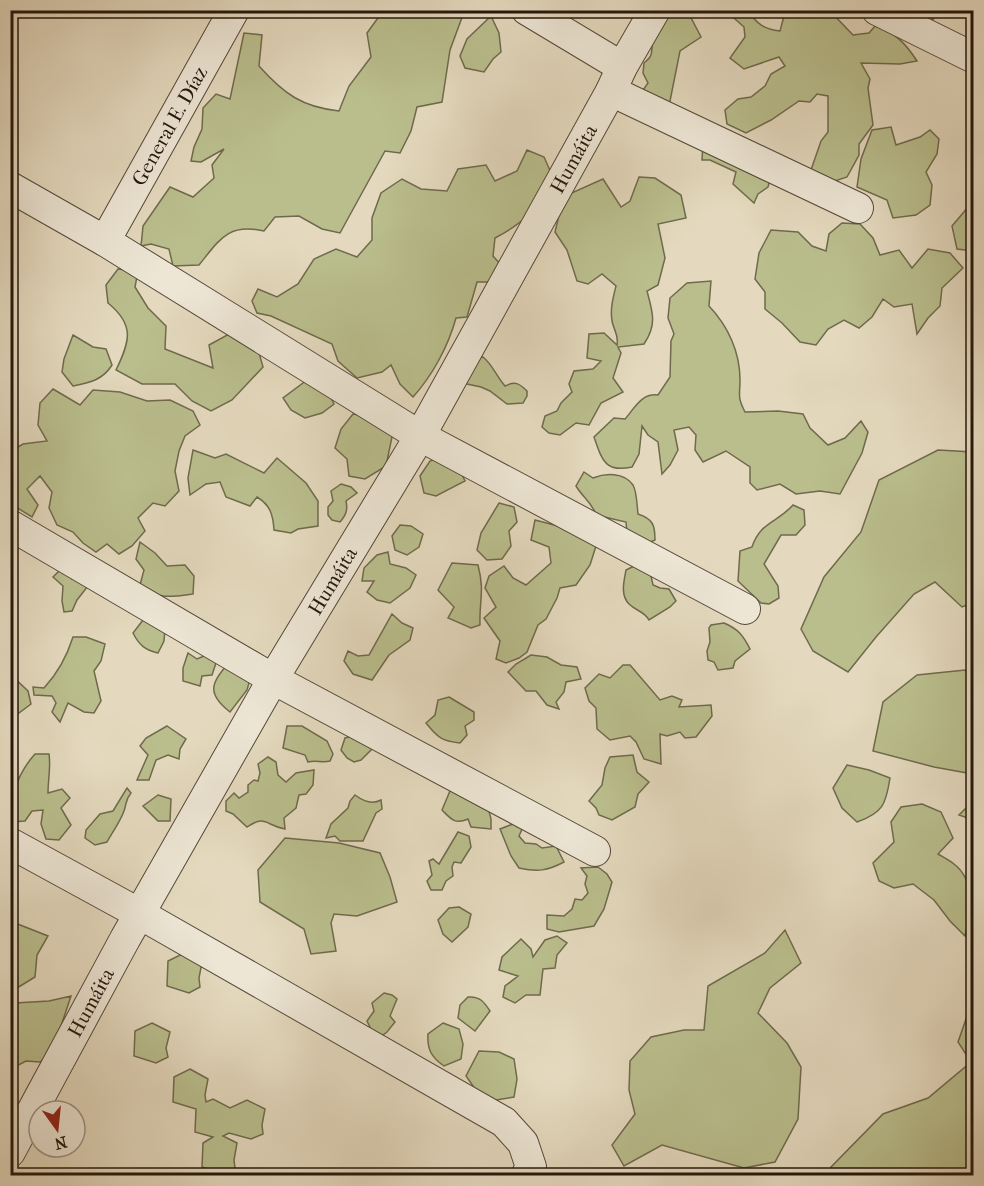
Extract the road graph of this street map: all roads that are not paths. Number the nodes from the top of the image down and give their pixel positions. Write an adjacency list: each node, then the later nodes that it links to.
1 (234, 10): 9 (street, General E. Díaz)
2 (527, 10): 6 (street)
3 (655, 10): 6 (street, Humáita)
4 (877, 10): 5 (street)
5 (974, 58)
6 (616, 79): 8 (street); 10 (street, Humáita)
7 (10, 187): 9 (street)
8 (858, 208)
9 (105, 241): 10 (street)
10 (420, 435): 12 (street); 13 (street, Humáita)
11 (10, 525): 13 (street)
12 (744, 609)
13 (273, 679): 15 (street); 16 (street, Humáita)
14 (10, 843): 16 (street)
15 (595, 851)
16 (140, 914): 17 (street, Humáita); 18 (street)
17 (10, 1152)
18 (526, 1176)

